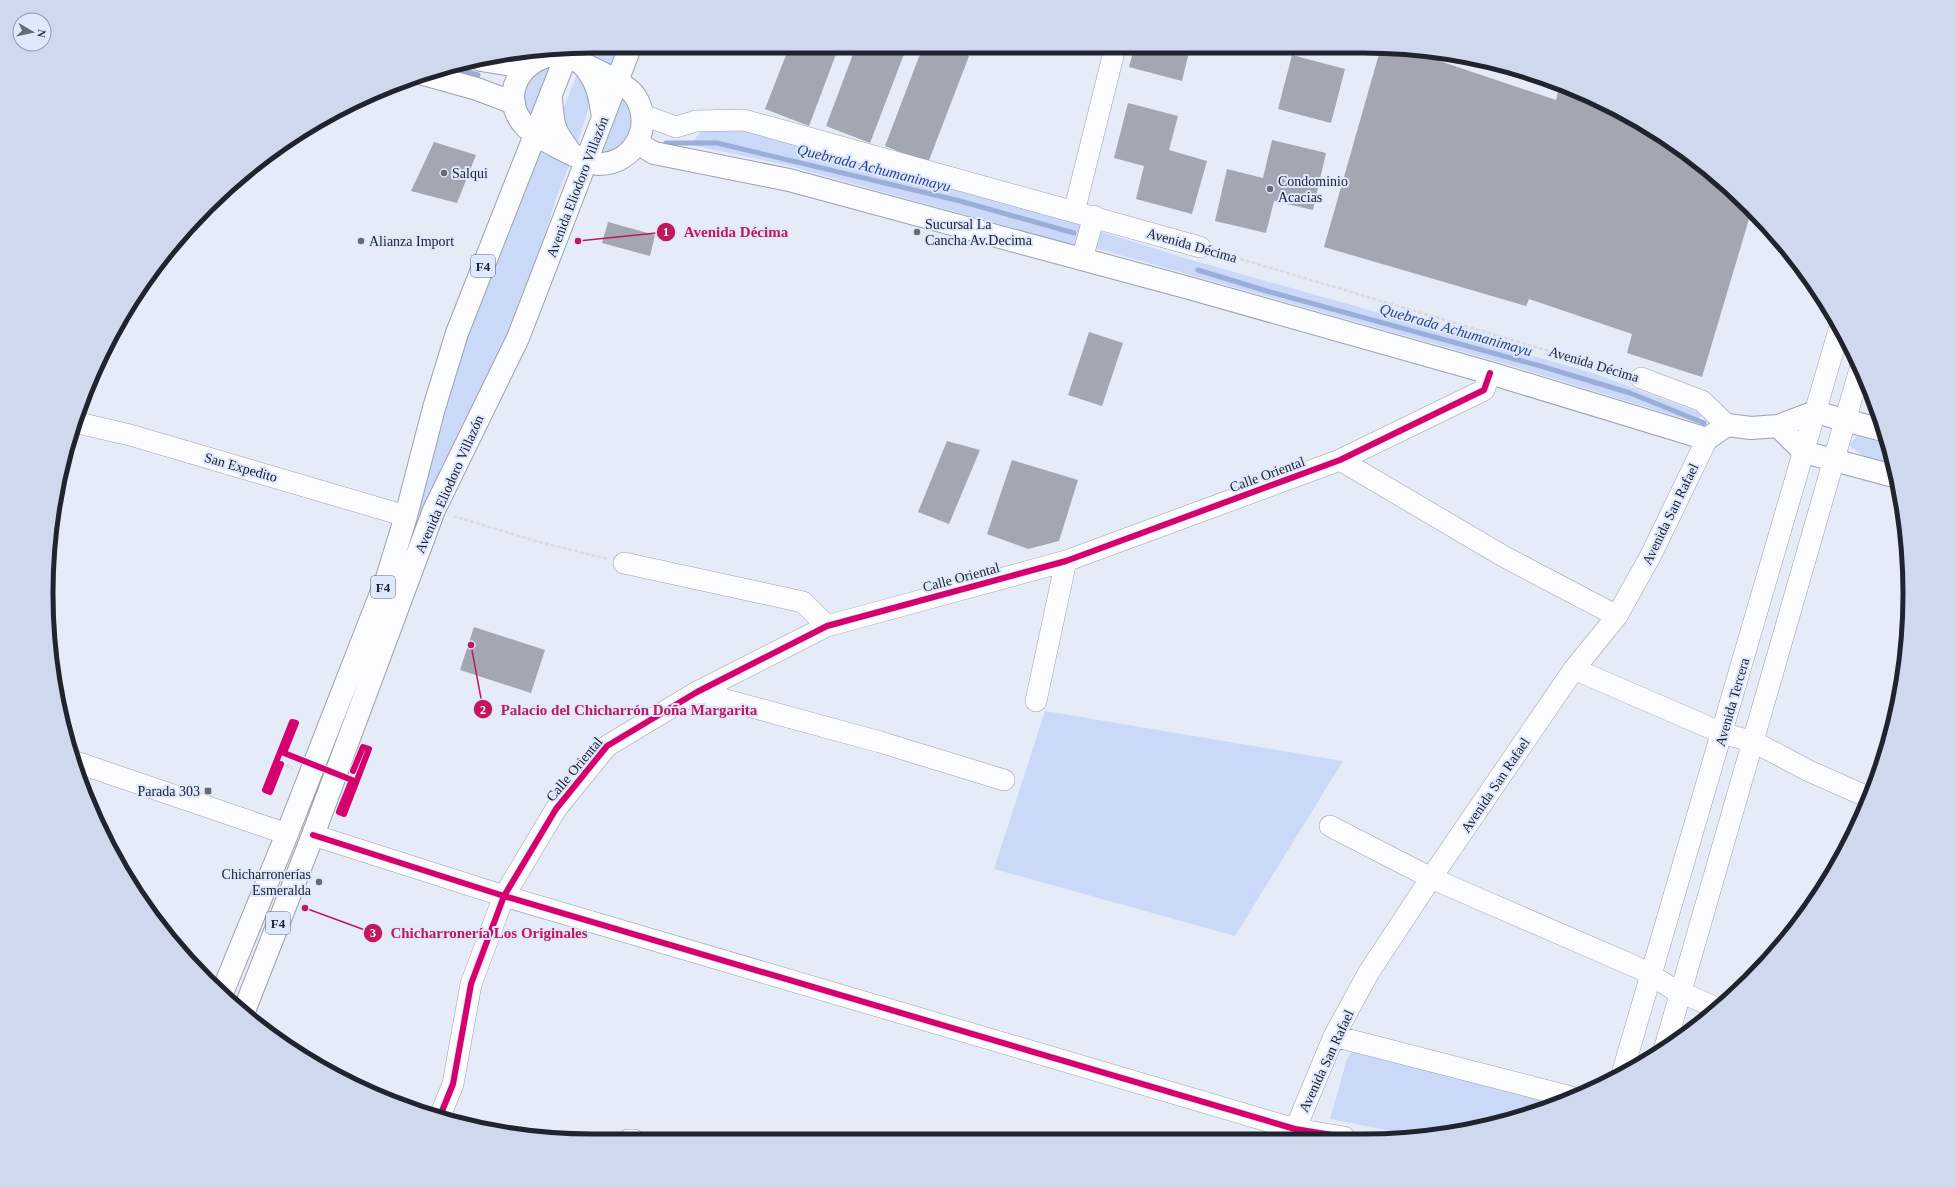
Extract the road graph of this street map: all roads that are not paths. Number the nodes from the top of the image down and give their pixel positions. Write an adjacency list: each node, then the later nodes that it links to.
1 (628, 53): 7 (main road, Avenida Eliodoro Villazón / F4)
2 (1114, 53): 15 (street)
3 (572, 56): 5 (main road); 7 (main road); 8 (main road, Avenida Eliodoro Villazón / F4); 11 (main road)
4 (494, 62): 5 (main road)
5 (526, 67): 9 (main road)
6 (435, 77): 9 (main road)
7 (618, 82): 10 (main road); 11 (main road, Avenida Eliodoro Villazón / F4)
8 (551, 96): 12 (main road, Avenida Eliodoro Villazón / F4); 14 (main road)
9 (514, 103): 12 (main road)
10 (643, 115): 13 (main road); 15 (street, Avenida Décima)
11 (603, 118): 14 (main road, Avenida Eliodoro Villazón / F4)
12 (536, 134): 14 (main road); 34 (main road, Avenida Eliodoro Villazón / F4)
13 (637, 143): 14 (main road); 18 (main road)
14 (579, 157): 49 (main road, Avenida Eliodoro Villazón / F4)
15 (1074, 212): 16 (street, Avenida Décima)
16 (1094, 216): 17 (street, Avenida Décima); 18 (street)
17 (1200, 247)
18 (1082, 259): 20 (main road)
19 (1837, 335): 23 (street, Avenida Tercera)
20 (1490, 373): 29 (main road); 31 (street, Calle Oriental)
21 (1858, 377): 24 (street)
22 (1641, 378): 26 (street, Avenida Décima)
23 (1815, 412): 24 (main road); 27 (main road); 30 (street, Avenida Tercera)
24 (1846, 420): 28 (main road); 32 (street)
25 (81, 424): 34 (street, San Expedito)
26 (1727, 426): 27 (main road); 29 (main road)
27 (1778, 426): 30 (main road)
28 (1877, 429)
29 (1707, 439): 37 (street, Avenida San Rafael)
30 (1804, 452): 32 (main road); 42 (street, Avenida Tercera)
31 (1340, 460): 35 (street, Calle Oriental); 37 (street)
32 (1834, 460): 33 (main road); 43 (street)
33 (1890, 475)
34 (406, 516): 48 (main road, Avenida Eliodoro Villazón / F4)
35 (1066, 561): 38 (street, Calle Oriental); 41 (street)
36 (624, 563): 38 (street)
37 (1617, 616): 39 (street, Avenida San Rafael)
38 (827, 626): 40 (street, Calle Oriental)
39 (1574, 669): 42 (street); 50 (street, Avenida San Rafael)
40 (697, 692): 45 (street); 51 (street, Calle Oriental)
41 (1036, 700)
42 (1722, 733): 43 (street); 52 (street, Avenida Tercera)
43 (1754, 742): 46 (street); 54 (street)
44 (81, 764): 48 (street)
45 (1004, 780)
46 (1864, 795)
47 (1330, 826): 50 (street)
48 (288, 834): 53 (main road, Avenida Eliodoro Villazón / F4)
49 (313, 835): 51 (street); 56 (main road, Avenida Eliodoro Villazón / F4)
50 (1431, 878): 52 (street); 57 (street, Avenida San Rafael)
51 (504, 896): 61 (street, Calle Oriental); 62 (street)
52 (1652, 976): 54 (street); 59 (street, Avenida Tercera)
53 (224, 988)
54 (1680, 993): 55 (street); 58 (street)
55 (1712, 1006)
56 (246, 1007)
57 (1334, 1036): 60 (street); 62 (street, Avenida San Rafael)
58 (1667, 1040)
59 (1624, 1066)
60 (1563, 1095)
61 (442, 1112)
62 (1294, 1133): 63 (street)
63 (1306, 1134)

